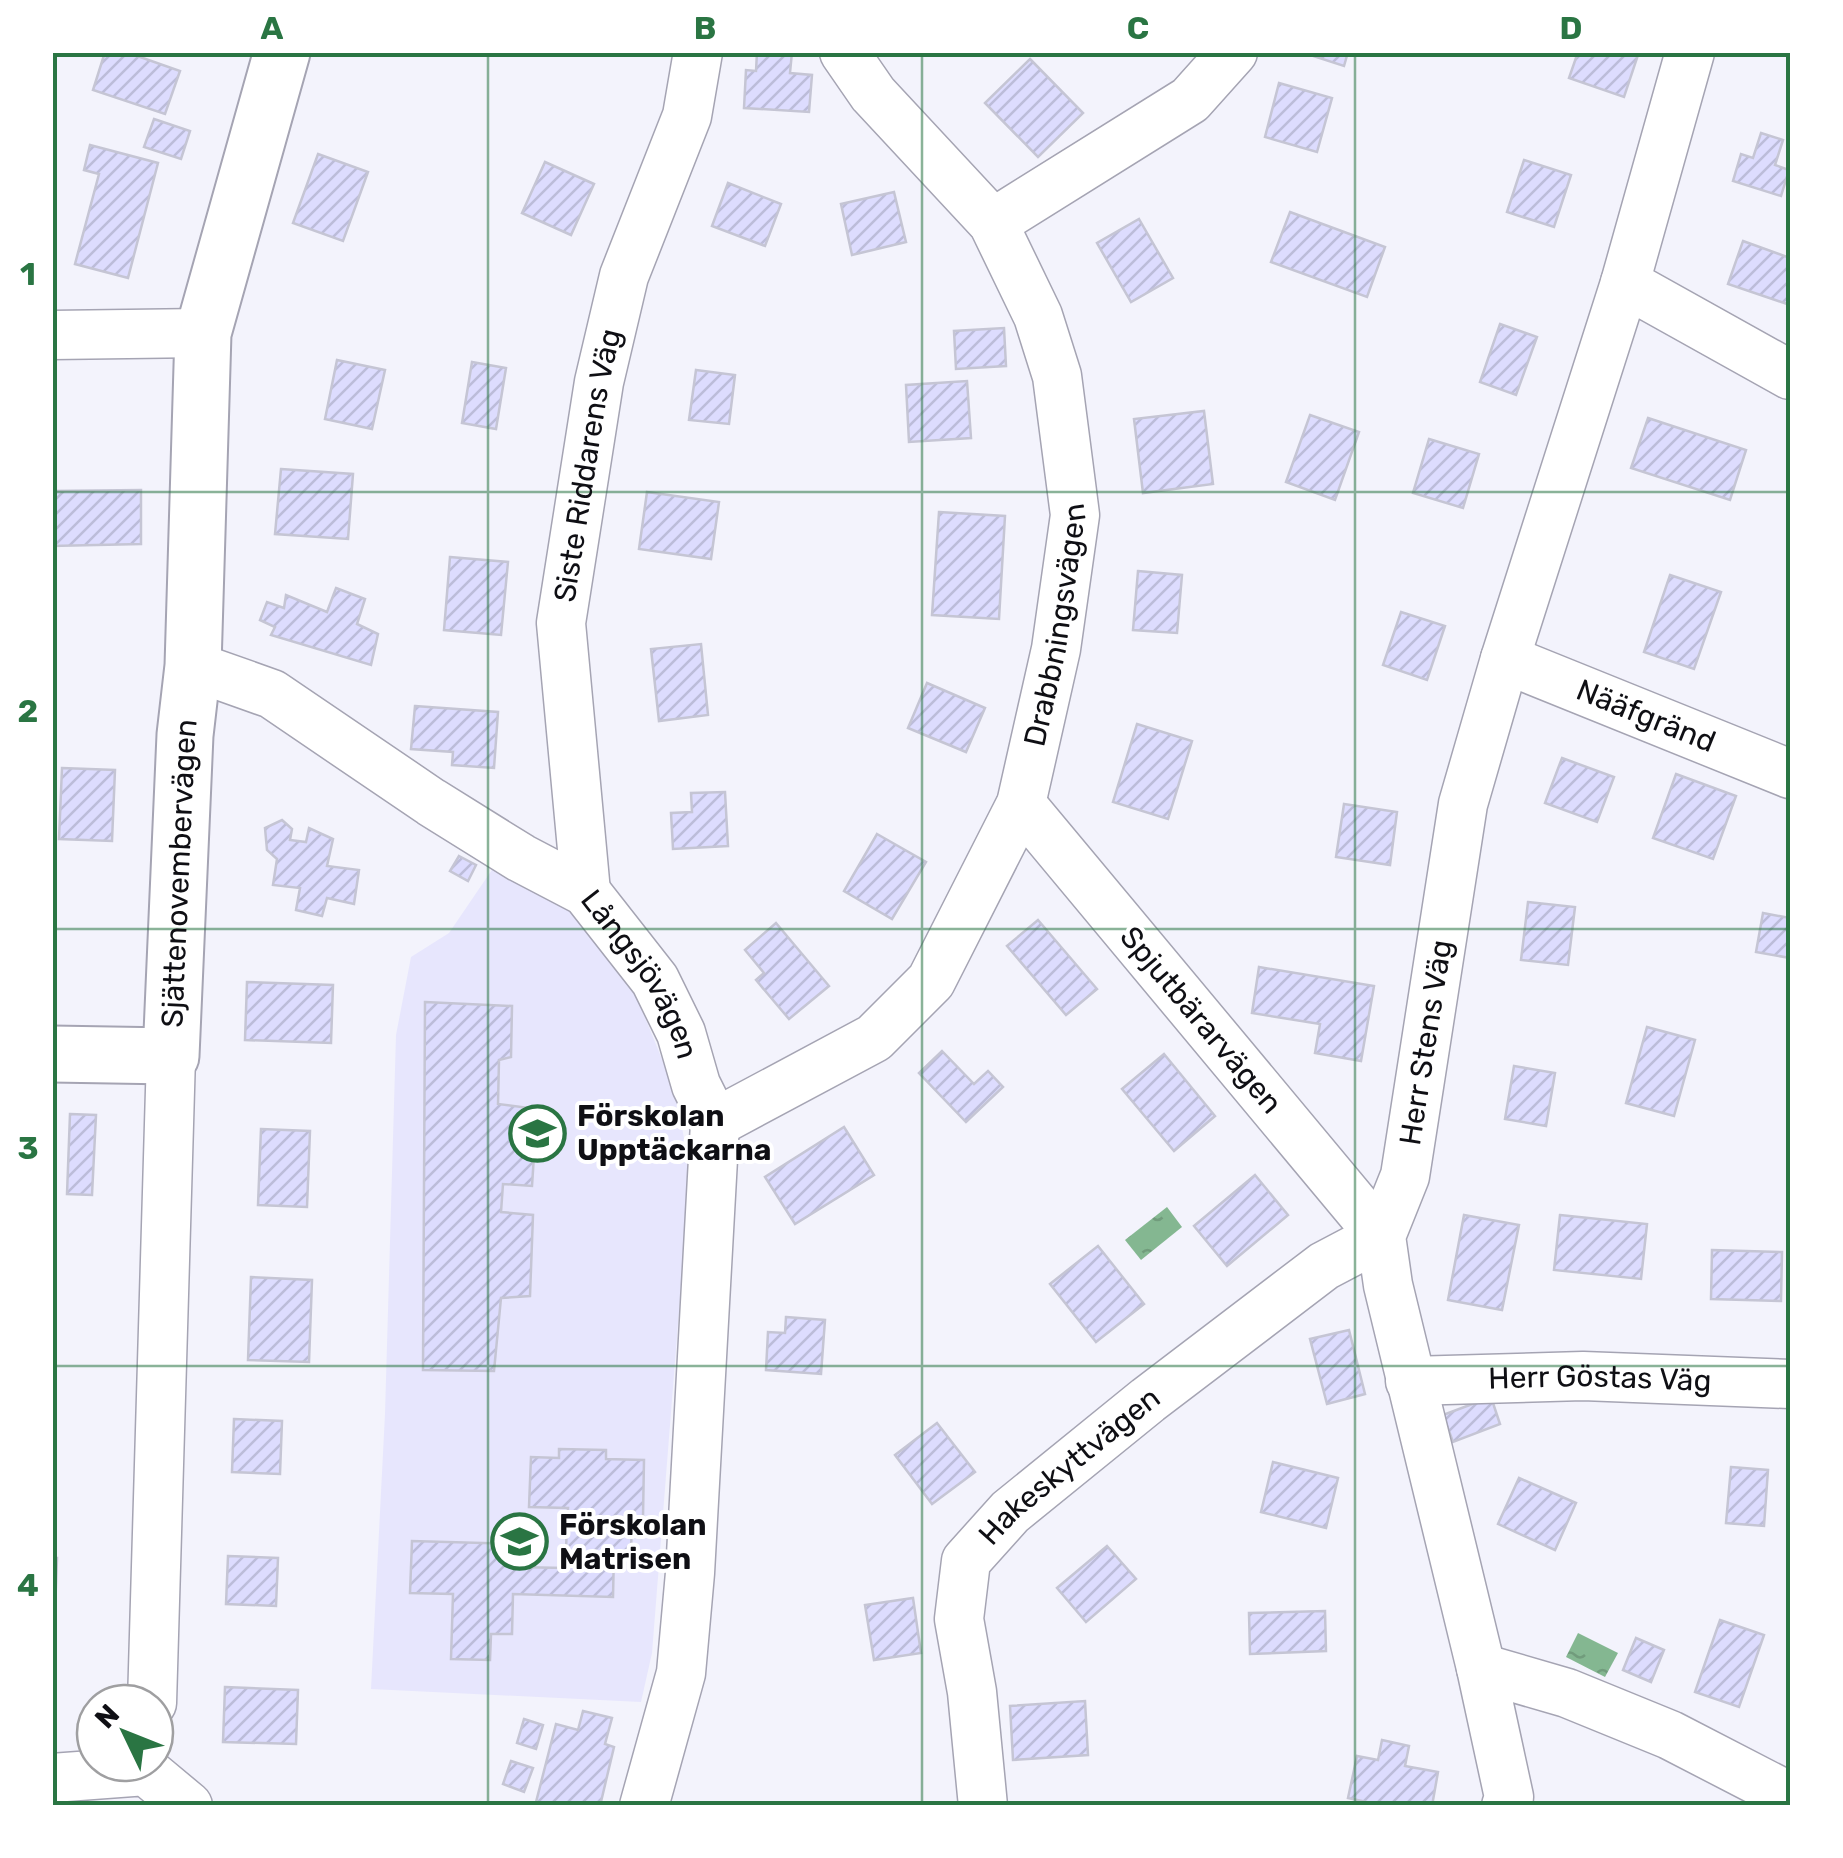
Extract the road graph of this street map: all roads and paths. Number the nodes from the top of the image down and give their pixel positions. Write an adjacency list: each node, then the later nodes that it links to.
1 (282, 52): 8 (street, Sjättenovembervägen)
2 (698, 52): 15 (street, Siste Riddarens Väg)
3 (844, 52): 6 (street, Drabbningsvägen)
4 (1233, 52): 6 (street)
5 (1690, 52): 7 (street, Herr Stens Väg)
6 (992, 223): 14 (street, Drabbningsvägen)
7 (1625, 283): 10 (street); 11 (street, Herr Stens Väg)
8 (204, 333): 9 (street); 12 (street, Sjättenovembervägen)
9 (52, 334)
10 (1790, 375)
11 (1504, 659): 13 (street, Nääfgränd); 19 (street, Herr Stens Väg)
12 (194, 666): 15 (street, Långsjövägen); 17 (street, Sjättenovembervägen)
13 (1790, 774)
14 (1021, 804): 18 (street, Drabbningsvägen); 19 (street, Spjutbärarvägen)
15 (586, 892): 18 (street, Långsjövägen)
16 (52, 1054): 17 (street)
17 (171, 1056): 23 (street, Sjättenovembervägen)
18 (714, 1123): 27 (street, Långsjövägen)
19 (1381, 1236): 20 (street); 28 (street, Hakeskyttvägen)
20 (1410, 1381): 21 (street, Herr Göstas Väg); 22 (street)
21 (1790, 1384)
22 (1482, 1668): 25 (street); 29 (street)
23 (153, 1683)
24 (163, 1783): 26 (street)
25 (1790, 1797)
26 (188, 1806)
27 (644, 1806)
28 (983, 1806)
29 (1506, 1806)

